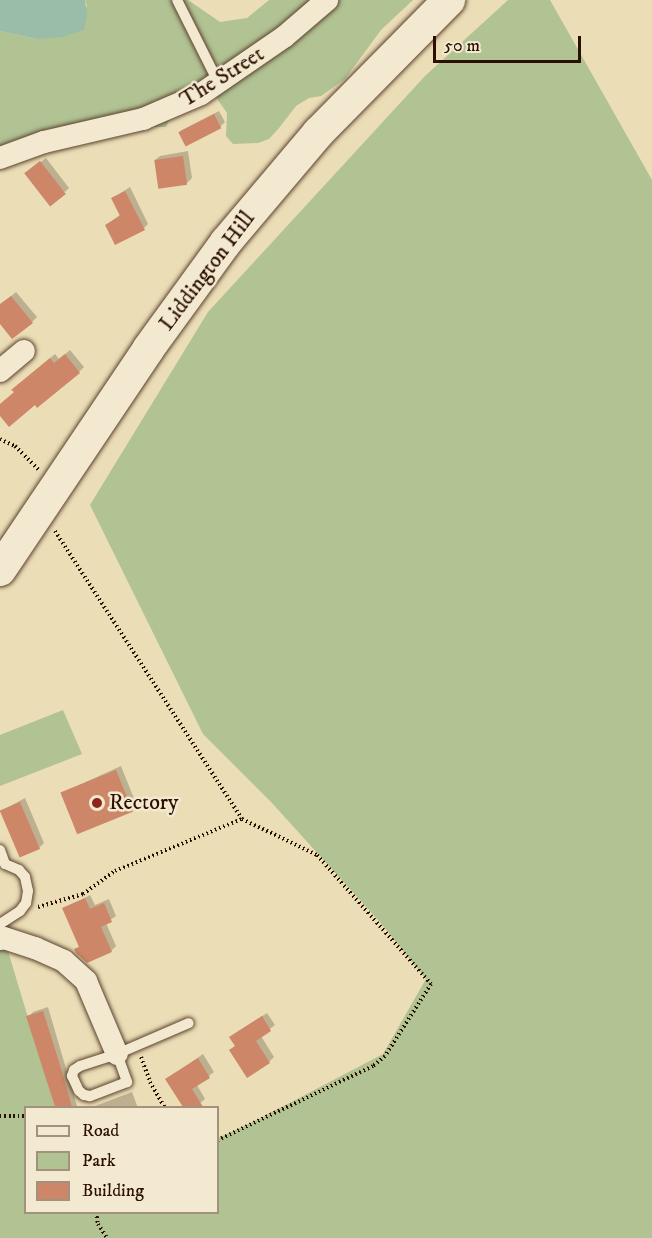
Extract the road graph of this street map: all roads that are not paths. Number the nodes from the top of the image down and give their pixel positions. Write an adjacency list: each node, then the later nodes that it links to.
1 (177, 0): 4 (lane)
2 (327, 0): 4 (street, The Street)
3 (449, 0): 8 (main road, Liddington Hill)
4 (218, 82): 5 (street, The Street)
5 (0, 158)
6 (24, 351): 7 (street)
7 (0, 370)
8 (0, 570)
9 (0, 850): 10 (lane)
10 (0, 924)
11 (0, 939): 13 (street)
12 (189, 1023): 13 (lane)
13 (117, 1054): 13 (lane)

